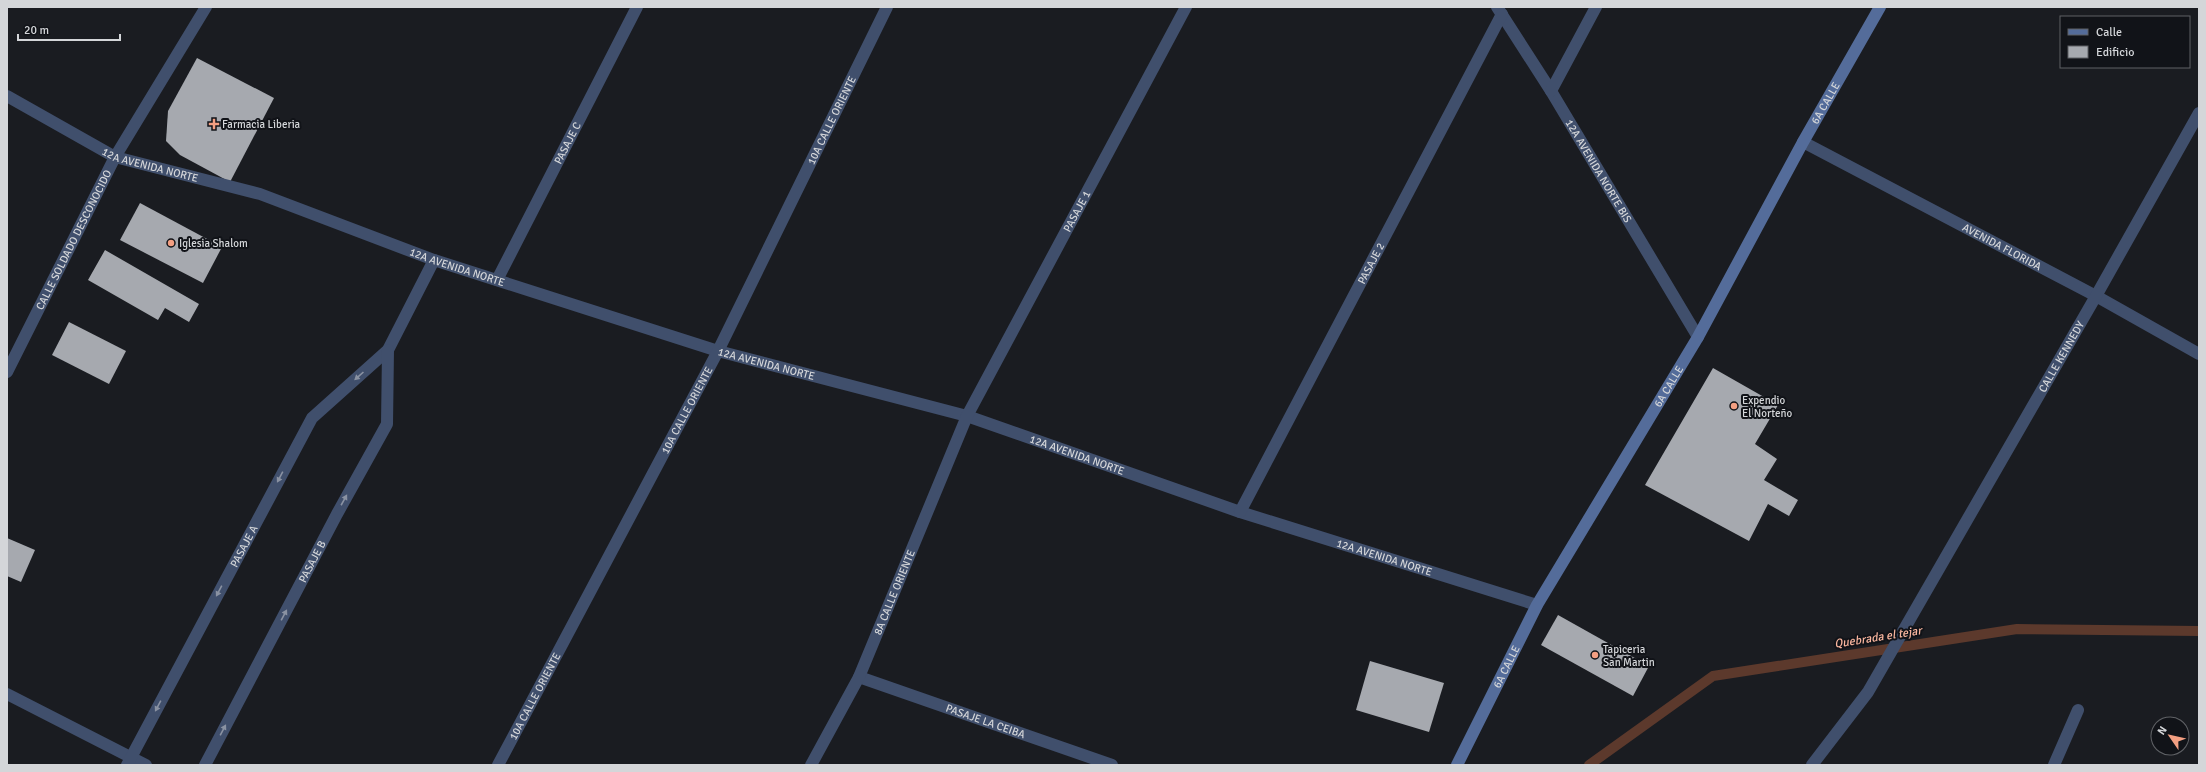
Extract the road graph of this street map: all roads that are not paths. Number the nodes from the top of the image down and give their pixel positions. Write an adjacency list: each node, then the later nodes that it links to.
1 (206, 7): 12 (street, CALLE SOLDADO DESCONOCIDO)
2 (637, 7): 14 (street, PASAJE C)
3 (887, 7): 18 (street, 10A CALLE ORIENTE)
4 (1186, 7): 21 (street, PASAJE 1)
5 (1596, 7): 8 (street)
6 (1880, 7): 11 (street, 6A CALLE)
7 (1499, 11): 8 (street, 12A AVENIDA NORTE BIS); 22 (street, PASAJE 2)
8 (1551, 91): 16 (street, 12A AVENIDA NORTE BIS)
9 (7, 96): 12 (street, 12A AVENIDA NORTE)
10 (2199, 113): 15 (street, CALLE KENNEDY)
11 (1803, 142): 15 (street, AVENIDA FLORIDA); 16 (street, 6A CALLE)
12 (115, 157): 13 (street, 12A AVENIDA NORTE); 20 (street, CALLE SOLDADO DESCONOCIDO)
13 (434, 260): 14 (street, 12A AVENIDA NORTE); 17 (street)
14 (497, 280): 18 (street, 12A AVENIDA NORTE)
15 (2096, 296): 19 (street, AVENIDA FLORIDA); 34 (street, CALLE KENNEDY)
16 (1698, 337): 23 (street, 6A CALLE)
17 (388, 350): 27 (street, PASAJE A, one-way to 27); 29 (street, PASAJE B, one-way to 17)
18 (718, 351): 21 (street, 12A AVENIDA NORTE); 30 (street, 10A CALLE ORIENTE)
19 (2199, 354)
20 (7, 372)
21 (967, 416): 22 (street, 12A AVENIDA NORTE); 24 (street, 8A CALLE ORIENTE)
22 (1240, 512): 23 (street, 12A AVENIDA NORTE)
23 (1537, 605): 33 (street, 6A CALLE)
24 (859, 677): 31 (street, 8A CALLE ORIENTE); 32 (street, PASAJE LA CEIBA)
25 (7, 694): 27 (street)
26 (2078, 710): 35 (street)
27 (129, 761): 28 (street)
28 (146, 765)
29 (205, 765)
30 (498, 765)
31 (811, 765)
32 (1112, 765)
33 (1457, 765)
34 (1812, 765)
35 (2054, 765)

